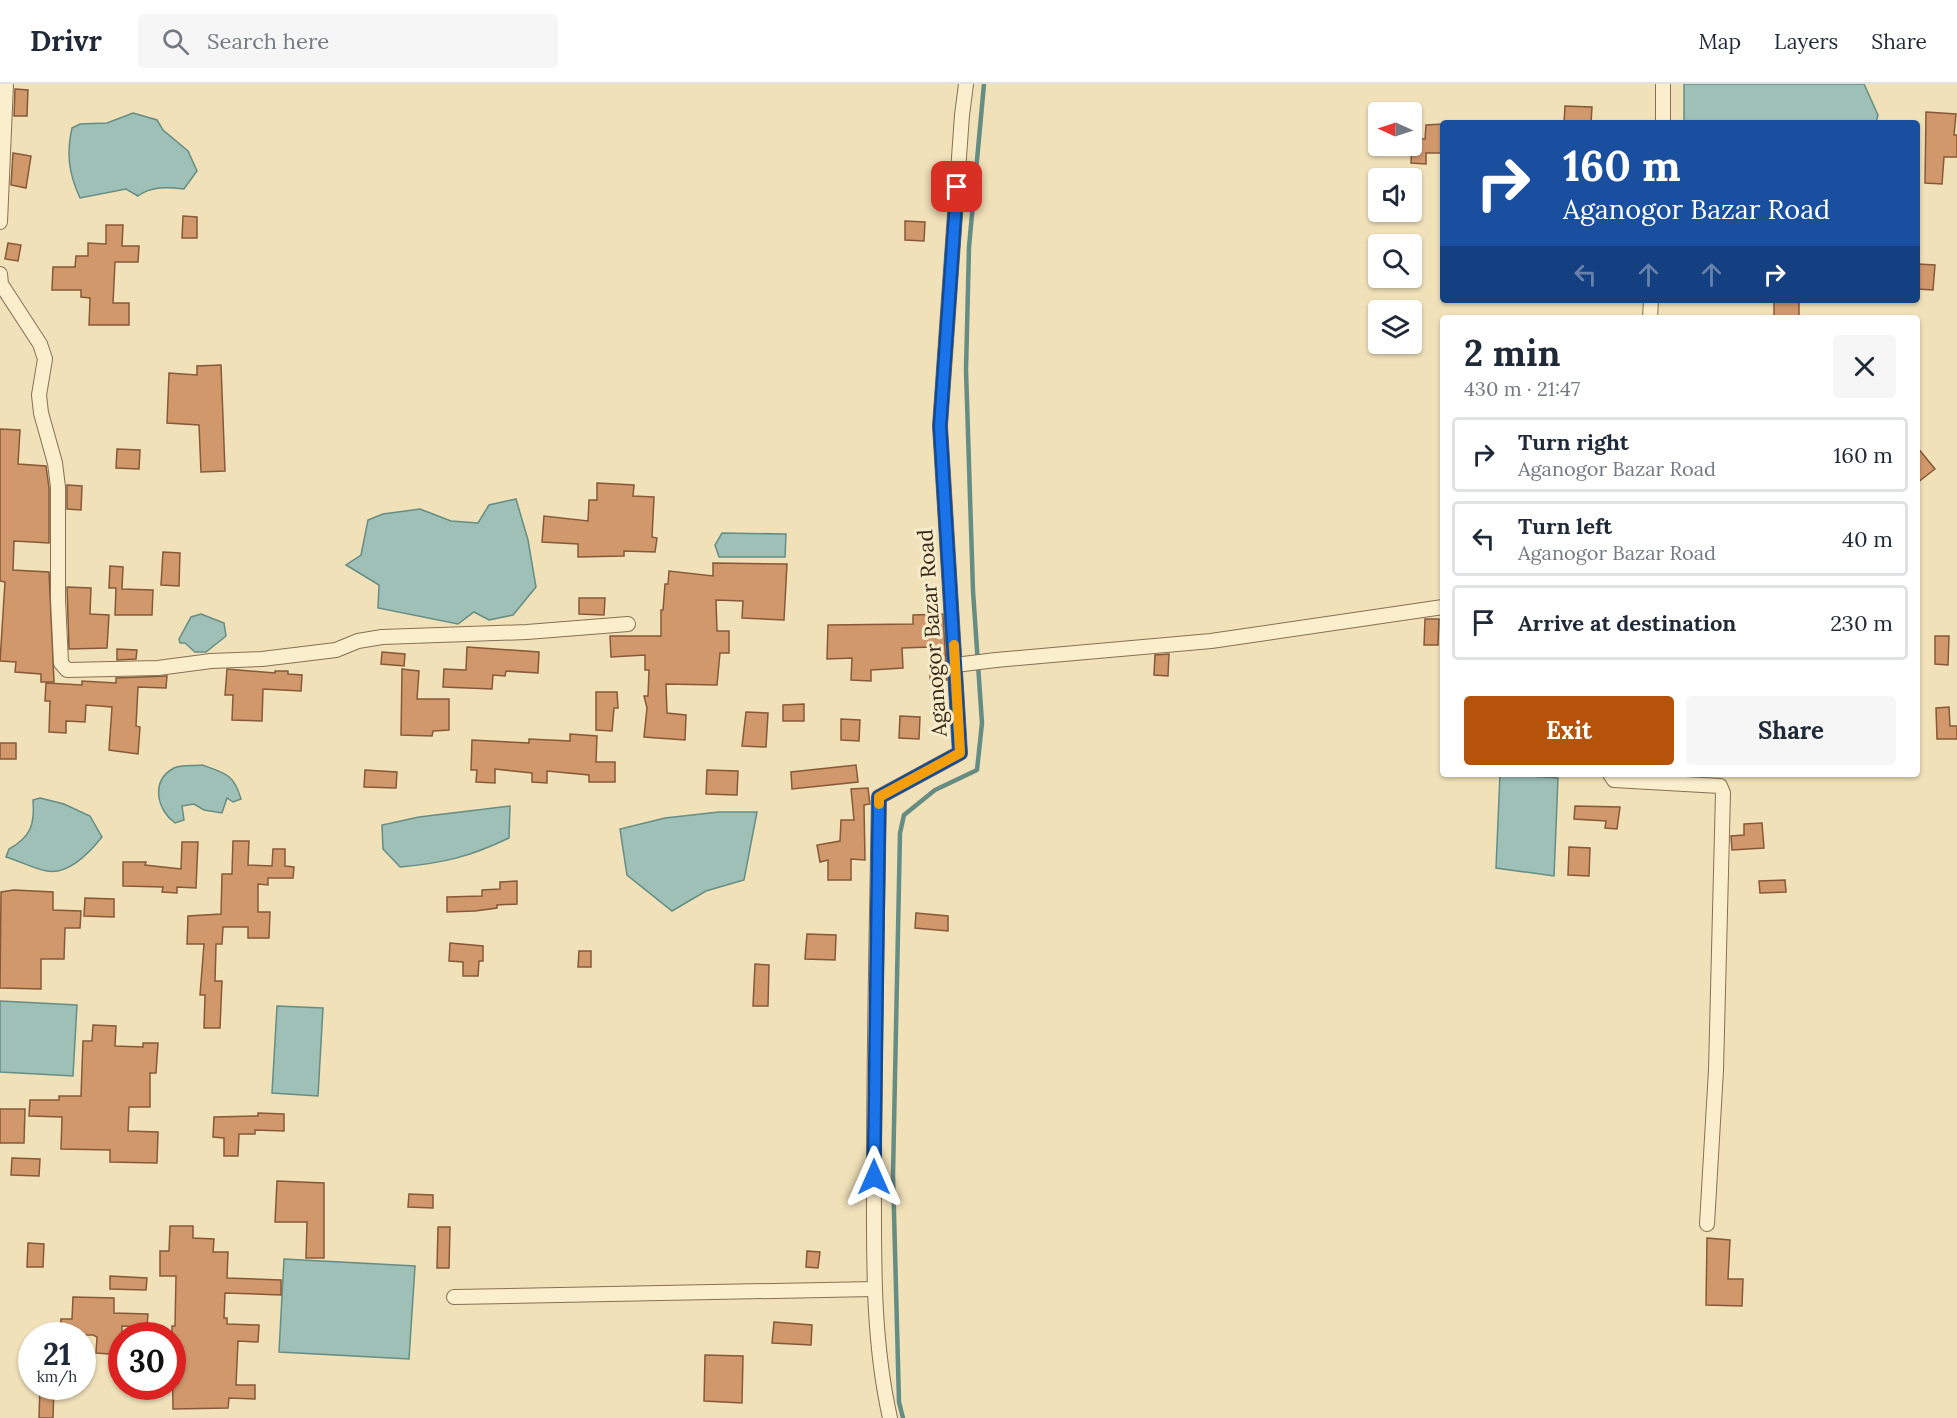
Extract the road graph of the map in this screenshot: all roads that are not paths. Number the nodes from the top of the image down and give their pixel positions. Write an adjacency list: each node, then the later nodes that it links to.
1 (6, 84): 5 (street)
2 (966, 84): 9 (street, Aganogor Bazar Road)
3 (1662, 84): 4 (street)
4 (1663, 120)
5 (0, 222)
6 (0, 274): 8 (street)
7 (1440, 607): 9 (street)
8 (628, 624)
9 (961, 664): 12 (street, Aganogor Bazar Road)
10 (1612, 777): 11 (street)
11 (1707, 1224)
12 (874, 1290): 13 (street); 14 (street, Aganogor Bazar Road)
13 (453, 1297)
14 (890, 1418)

